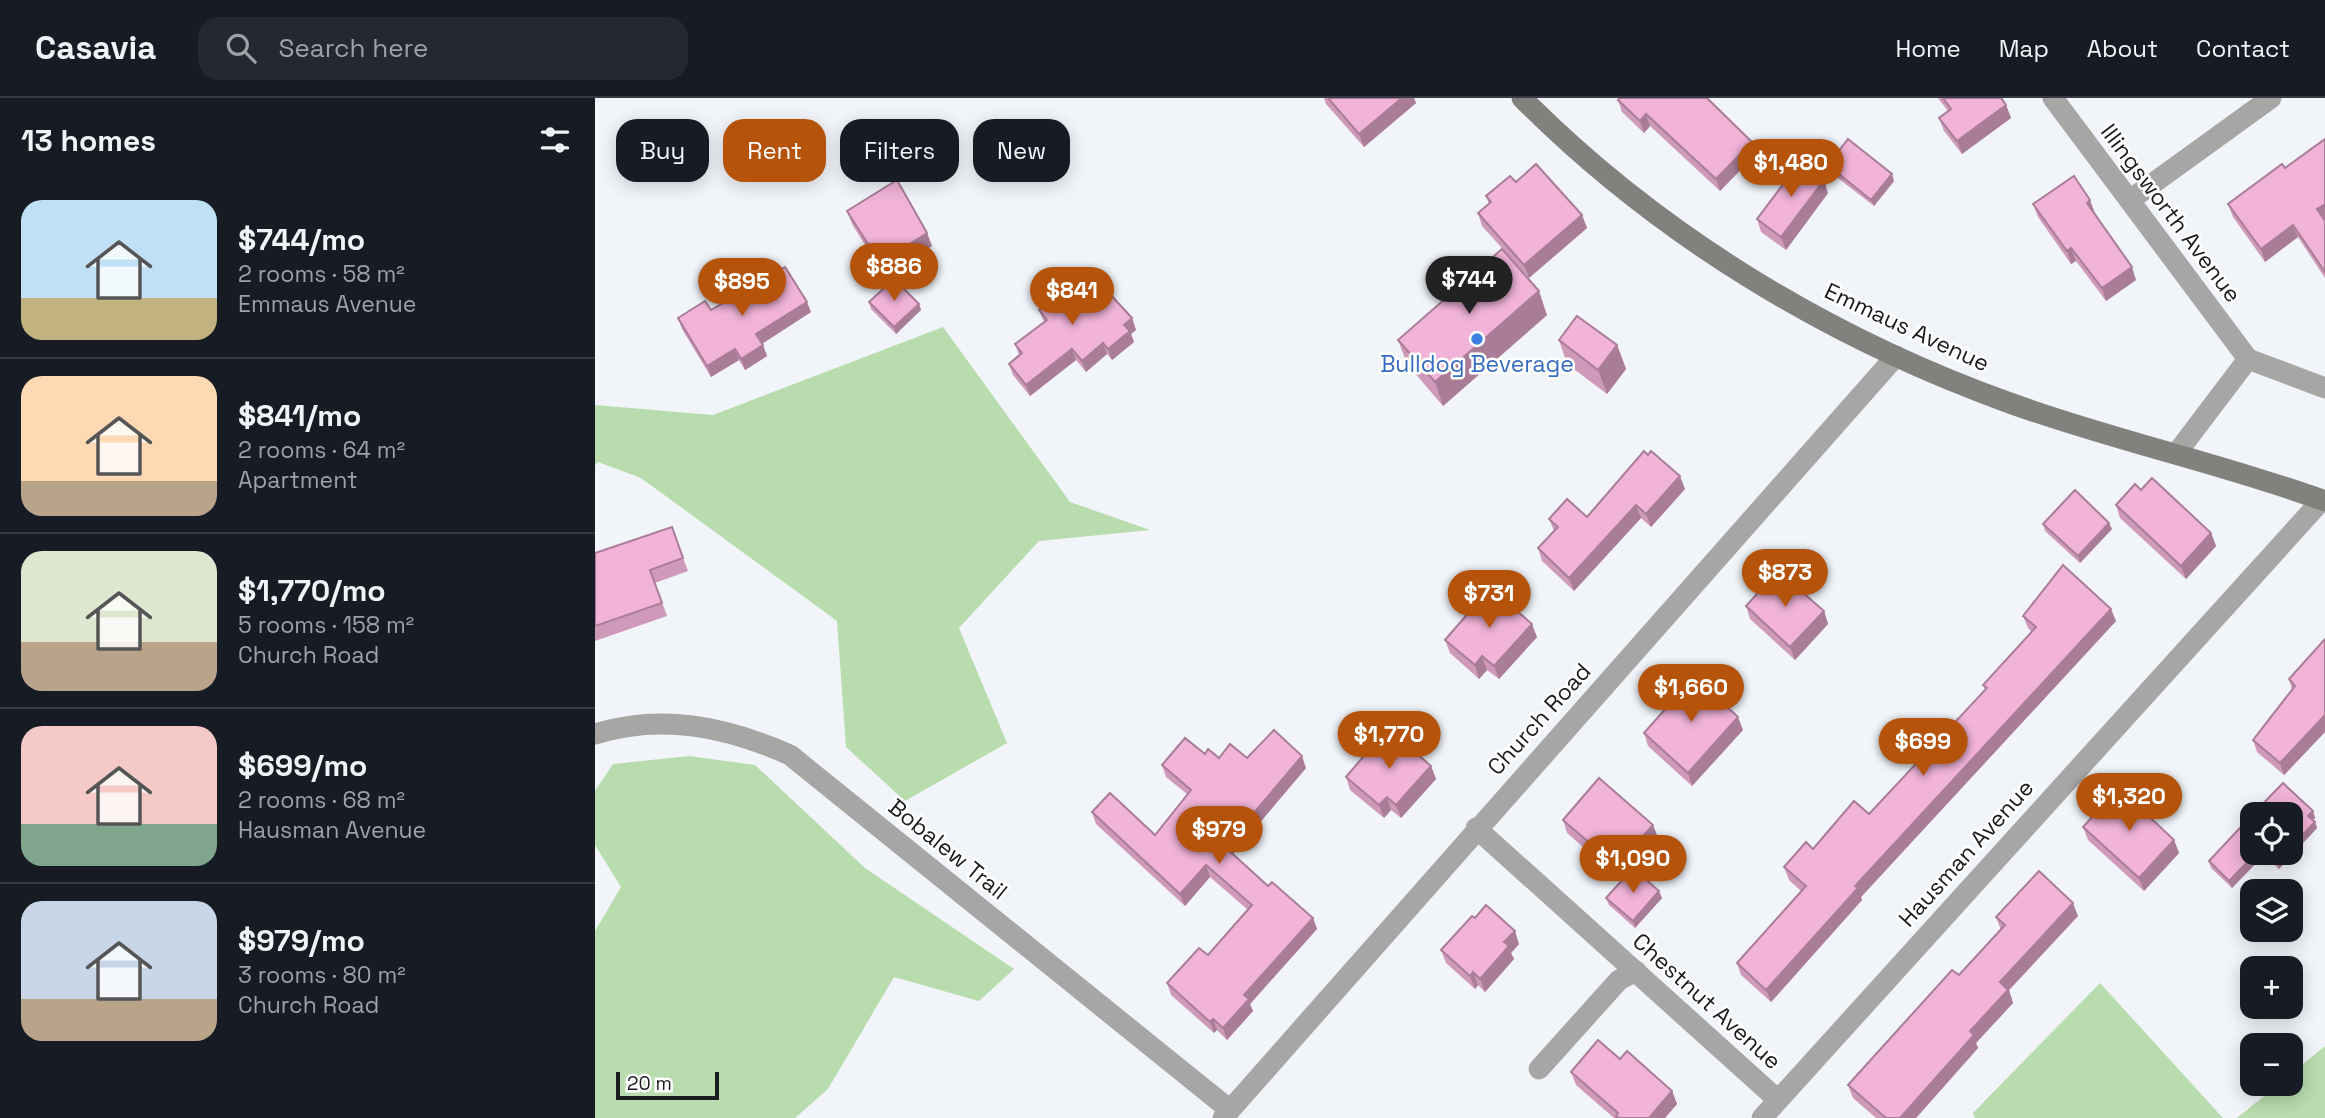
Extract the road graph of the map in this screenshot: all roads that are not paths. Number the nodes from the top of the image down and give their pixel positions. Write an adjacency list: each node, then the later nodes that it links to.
1 (1522, 98): 5 (main road, Emmaus Avenue)
2 (2053, 98): 4 (street, Illingsworth Avenue)
3 (2271, 98): 4 (street)
4 (2130, 200): 6 (street, Illingsworth Avenue)
5 (1896, 356): 8 (main road, Emmaus Avenue); 11 (street, Church Road)
6 (2248, 359): 7 (street); 8 (street)
7 (2325, 388)
8 (2176, 454): 9 (main road, Emmaus Avenue)
9 (2324, 500): 14 (street, Hausman Avenue)
10 (595, 734): 15 (street, Bobalew Trail)
11 (1476, 828): 12 (street, Chestnut Avenue); 15 (street, Church Road)
12 (1636, 971): 13 (street); 14 (street, Chestnut Avenue)
13 (1539, 1069)
14 (1778, 1100): 16 (street, Hausman Avenue)
15 (1226, 1114)
16 (1762, 1118)

